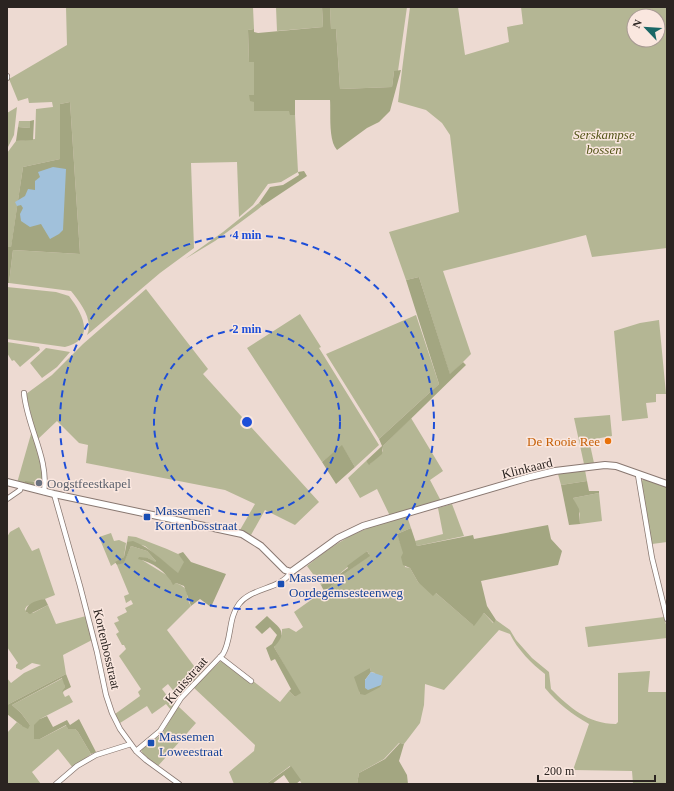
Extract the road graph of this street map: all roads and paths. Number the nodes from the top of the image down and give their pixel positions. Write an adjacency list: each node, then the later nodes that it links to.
1 (24, 393): 6 (street)
2 (638, 475): 4 (street, Klinkaard); 9 (street, Klinkaard); 10 (street)
3 (7, 482): 5 (street)
4 (667, 484)
5 (21, 486): 6 (street); 8 (street)
6 (44, 492): 7 (street)
7 (54, 494): 9 (street); 13 (street, Kortenbosstraat)
8 (7, 499)
9 (291, 572): 11 (street, Kruisstraat)
10 (667, 619)
11 (220, 657): 12 (street, Kruisstraat); 14 (street, Kruisstraat)
12 (252, 681)
13 (131, 744): 14 (street, Kortenbosstraat); 15 (street)
14 (136, 751): 16 (street, Kortenbosstraat)
15 (56, 784)
16 (179, 784)

